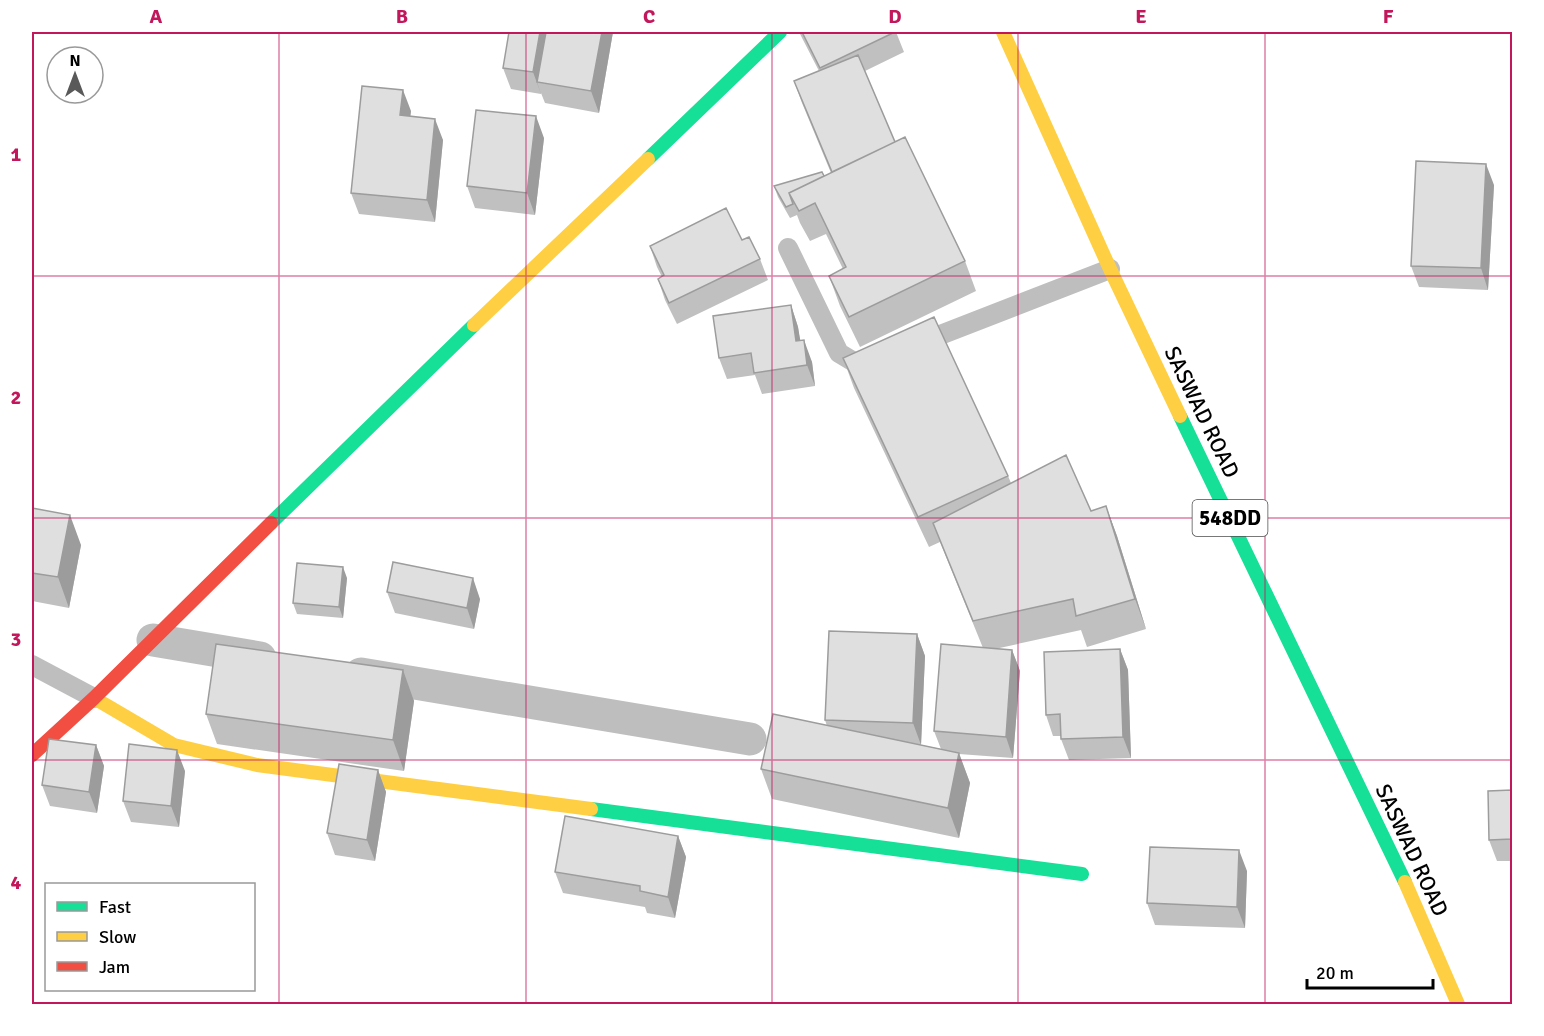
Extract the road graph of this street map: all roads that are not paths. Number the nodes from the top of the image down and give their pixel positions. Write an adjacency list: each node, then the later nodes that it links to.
1 (780, 32): 5 (main road)
2 (1003, 32): 4 (main road, SASWAD ROAD / 548DD)
3 (788, 248): 4 (lane)
4 (1110, 269): 13 (main road, SASWAD ROAD / 548DD)
5 (153, 640): 6 (street); 9 (main road)
6 (294, 663)
7 (32, 665): 9 (lane)
8 (329, 669): 10 (street)
9 (94, 698): 11 (main road); 12 (main road)
10 (750, 739)
11 (32, 755)
12 (1082, 874)
13 (1458, 1005)

